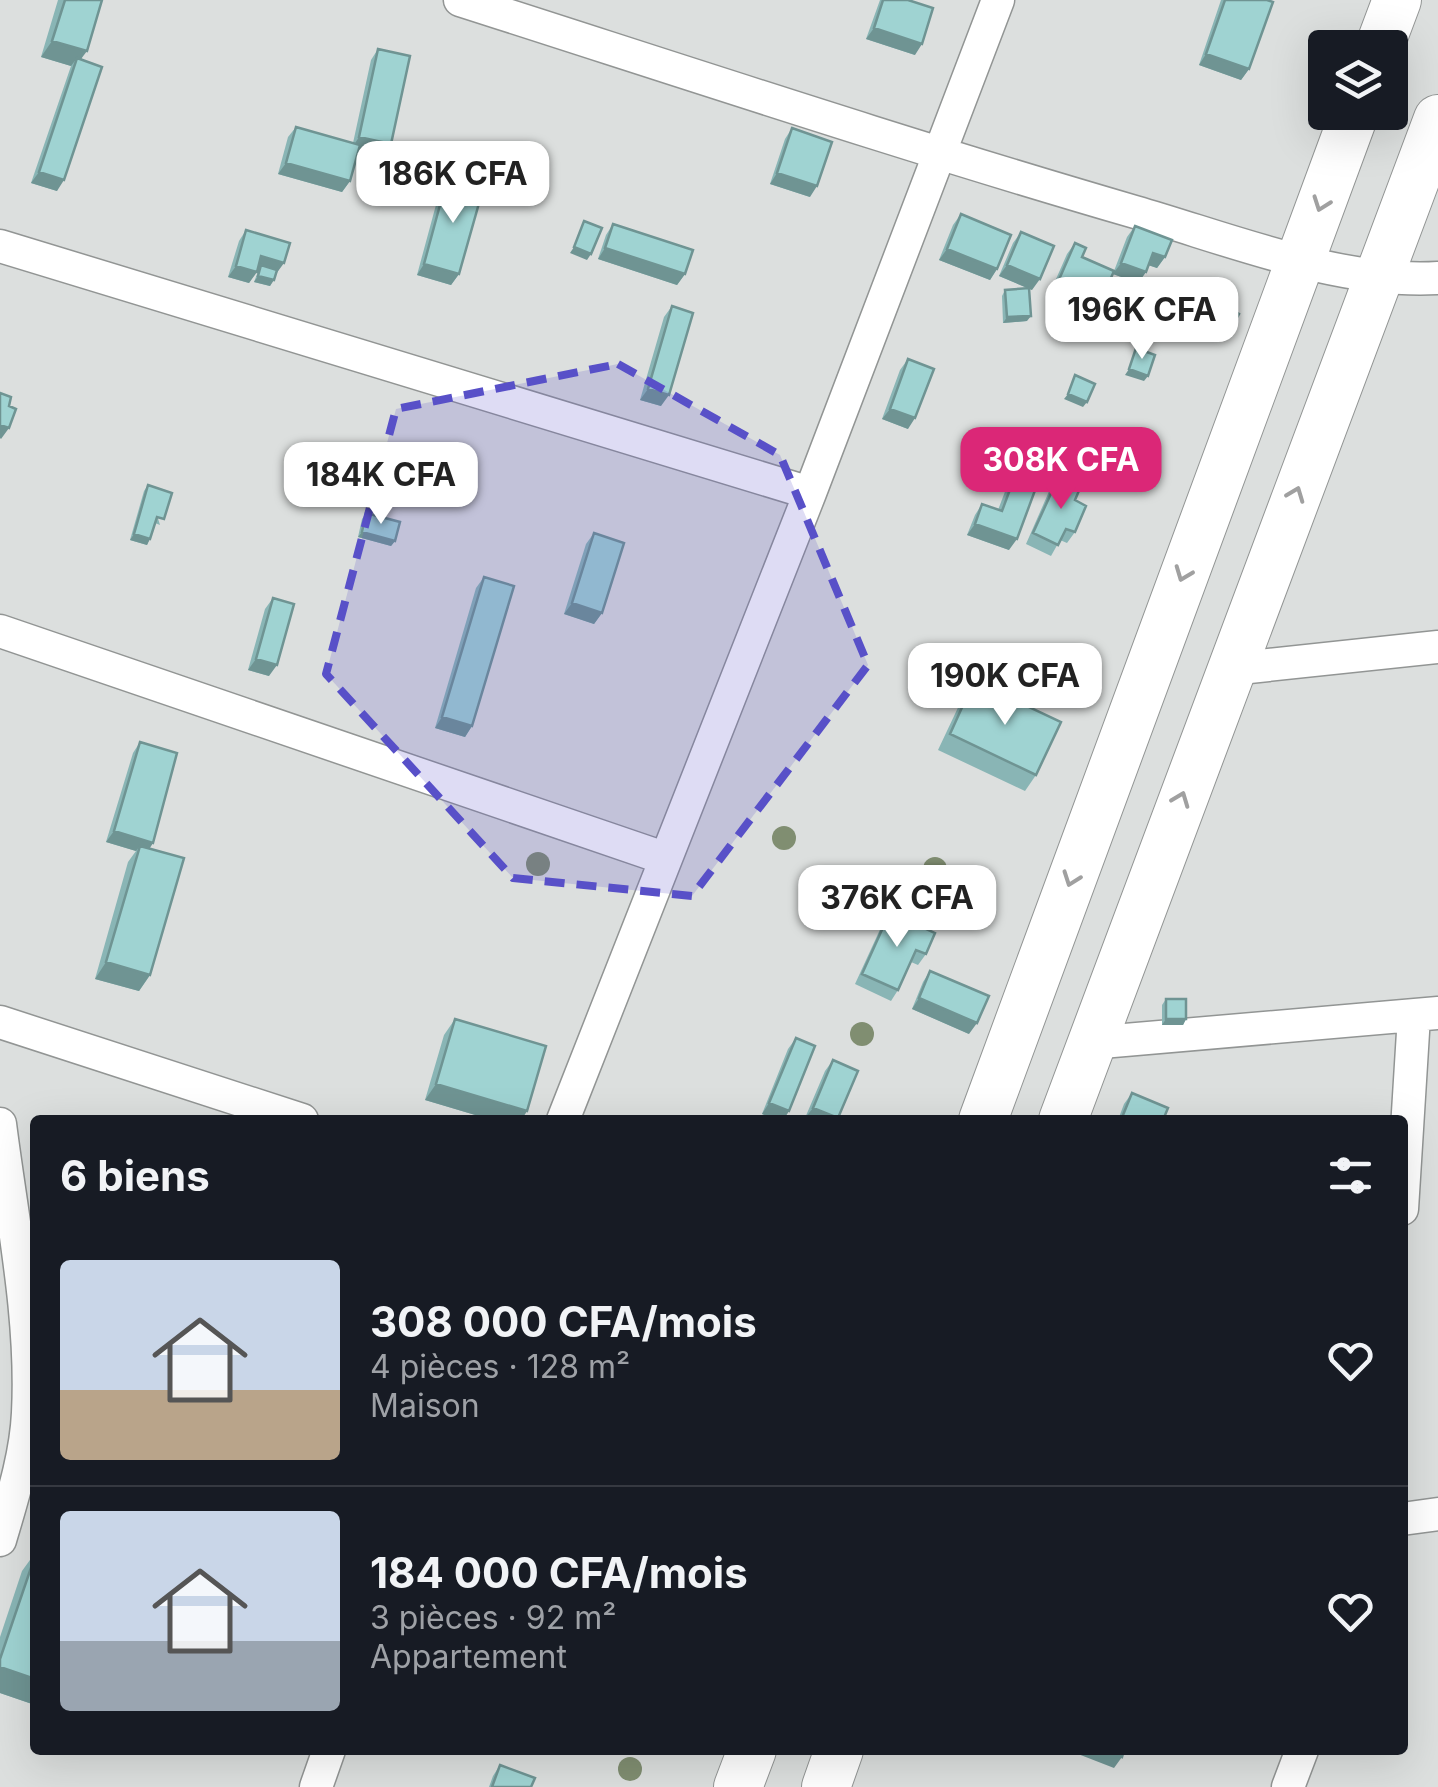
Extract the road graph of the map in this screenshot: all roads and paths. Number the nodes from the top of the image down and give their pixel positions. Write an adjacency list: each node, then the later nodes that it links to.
1 (460, 0): 7 (street)
2 (998, 0): 7 (street)
3 (1397, 0): 4 (main road)
4 (1386, 30)
5 (1438, 118): 10 (main road)
6 (1348, 130): 9 (main road, one-way to 9)
7 (941, 155): 9 (street); 12 (street)
8 (0, 246): 12 (street)
9 (1300, 260): 10 (street); 22 (main road, one-way to 22)
10 (1378, 276): 11 (street); 15 (main road, one-way to 10)
11 (1438, 278)
12 (810, 494): 16 (street)
13 (0, 632): 16 (street)
14 (1438, 648): 15 (street)
15 (1230, 669): 19 (main road, one-way to 15)
16 (664, 858): 21 (street)
17 (1426, 1014): 19 (street); 25 (street)
18 (0, 1022): 20 (street)
19 (1090, 1043): 23 (main road)
20 (287, 1115)
21 (565, 1115)
22 (985, 1115)
23 (1065, 1115)
24 (0, 1124): 26 (street)
25 (1408, 1160)
26 (30, 1345)
27 (30, 1388): 30 (street)
28 (1438, 1514): 29 (street)
29 (1408, 1518)
30 (0, 1540)
31 (327, 1755): 35 (street)
32 (750, 1755): 36 (main road)
33 (837, 1755): 37 (main road)
34 (1300, 1755): 38 (street)
35 (316, 1787)
36 (738, 1787)
37 (826, 1787)
38 (1288, 1787)

